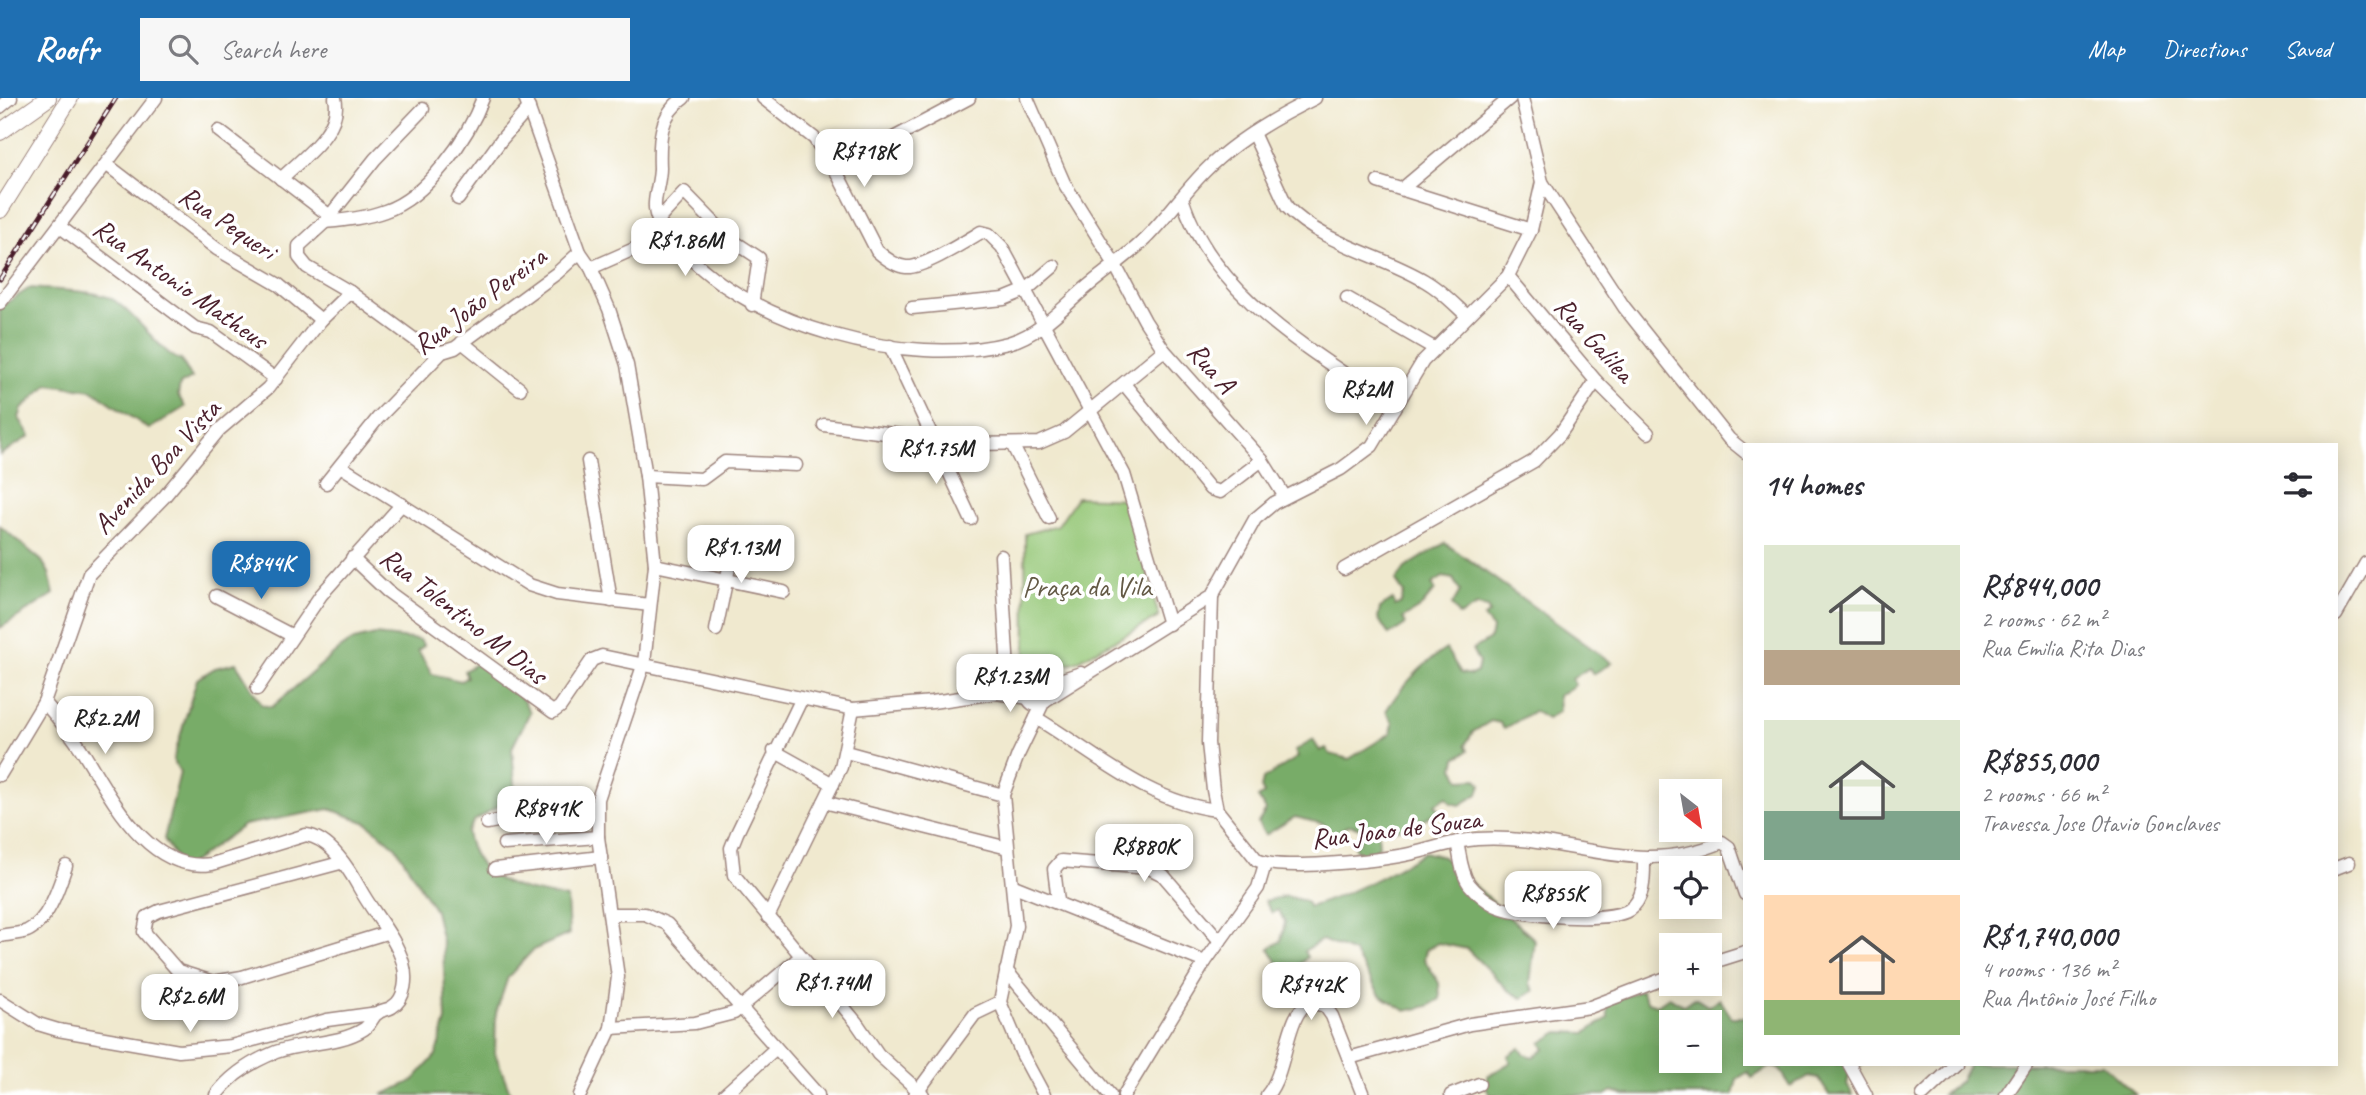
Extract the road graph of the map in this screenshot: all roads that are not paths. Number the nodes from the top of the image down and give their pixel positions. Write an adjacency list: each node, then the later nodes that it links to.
1 (11, 98): 16 (street)
2 (48, 98): 20 (main road)
3 (70, 98): 30 (main road)
4 (156, 98): 22 (street)
5 (335, 98): 24 (street)
6 (483, 98): 31 (street)
7 (684, 98): 32 (street)
8 (763, 98): 23 (street)
9 (969, 98): 23 (street)
10 (1027, 98): 37 (street, Rua A)
11 (1284, 98): 18 (street)
12 (1315, 98): 18 (street)
13 (1510, 98): 27 (street)
14 (1522, 98): 25 (street)
15 (527, 103): 29 (street); 36 (street)
16 (0, 107)
17 (423, 109): 31 (street)
18 (1287, 111): 21 (street)
19 (219, 131): 24 (street)
20 (0, 132)
21 (1253, 133): 28 (street); 47 (street)
22 (106, 164): 33 (street); 48 (street, Rua Pequeri)
23 (835, 169): 41 (street)
24 (281, 179): 31 (street)
25 (1542, 181): 34 (street); 65 (street)
26 (1378, 182): 27 (street)
27 (1402, 189): 34 (street)
28 (1182, 198): 37 (street); 59 (street)
29 (458, 199)
30 (0, 210)
31 (328, 219): 42 (street)
32 (658, 220): 35 (street); 45 (street)
33 (59, 226): 44 (street); 55 (street, Rua Antonio Matheus)
34 (1531, 230): 40 (street)
35 (668, 234): 39 (street); 45 (street)
36 (580, 252): 39 (street); 50 (street, Rua João Pereira)
37 (1114, 262): 49 (street); 53 (street, Rua A)
38 (1054, 266): 41 (street)
39 (591, 268): 70 (street)
40 (1508, 276): 47 (street); 56 (street, Rua Galilea)
41 (1026, 290): 46 (street); 49 (street)
42 (350, 292): 48 (street, Avenida Boa Vista); 54 (street)
43 (1347, 298): 52 (street)
44 (0, 303)
45 (752, 305): 51 (street)
46 (912, 308)
47 (1467, 316): 52 (street)
48 (321, 320): 55 (street, Avenida Boa Vista)
49 (1043, 326): 51 (street); 60 (street)
50 (462, 342): 54 (street, Rua João Pereira); 58 (street)
51 (890, 346): 63 (street)
52 (1434, 348): 59 (street)
53 (1164, 350): 57 (street); 66 (street, Rua A)
54 (442, 352): 69 (street, Rua João Pereira)
55 (276, 380): 99 (street, Avenida Boa Vista)
56 (1596, 381): 62 (street, Rua Galilea); 81 (street)
57 (1125, 385): 60 (street); 66 (street)
58 (520, 389)
59 (1395, 408): 72 (street)
60 (1093, 411): 64 (street); 89 (street)
61 (824, 425): 63 (street)
62 (1648, 433)
63 (931, 438): 64 (street); 75 (street)
64 (1013, 446): 74 (street)
65 (1743, 450)
66 (1262, 460): 72 (street, Rua A)
67 (588, 461): 86 (street)
68 (796, 465): 70 (street)
69 (340, 466): 71 (street, Rua João Pereira); 73 (street)
70 (646, 476): 80 (street)
71 (326, 484)
72 (1285, 496): 85 (street)
73 (402, 503): 78 (street); 86 (street)
74 (1049, 518)
75 (971, 519)
76 (736, 534): 82 (street)
77 (1001, 556): 94 (street)
78 (352, 558): 91 (street); 92 (street, Rua Tolentino M Dias)
79 (2366, 563): 88 (street)
80 (655, 565): 82 (street); 87 (street)
81 (1343, 569)
82 (725, 580): 83 (street); 90 (street)
83 (784, 592)
84 (216, 596): 91 (street)
85 (1212, 596): 89 (street); 110 (street)
86 (611, 601): 87 (street)
87 (650, 605): 92 (street)
88 (2338, 612)
89 (1169, 624): 93 (street)
90 (716, 631)
91 (291, 635): 95 (street)
92 (644, 663): 98 (street); 109 (street)
93 (1085, 673): 97 (street); 100 (street)
94 (1009, 688): 96 (street); 97 (street)
95 (257, 689)
96 (996, 693): 97 (street); 101 (street)
97 (1032, 694): 100 (street); 102 (street)
98 (801, 700): 101 (street); 103 (street)
99 (44, 702): 105 (street, Avenida Boa Vista); 118 (street)
100 (1044, 702): 102 (street)
101 (853, 709): 104 (street)
102 (1033, 723): 107 (street); 110 (street)
103 (774, 751): 106 (street); 128 (street)
104 (846, 752): 106 (street); 107 (street)
105 (0, 775)
106 (833, 784): 108 (street)
107 (1003, 794): 115 (street)
108 (824, 802): 115 (street); 128 (street)
109 (597, 809): 111 (street); 112 (street)
110 (1217, 810): 120 (street)
111 (487, 823)
112 (598, 837): 114 (street); 116 (street)
113 (1457, 842): 117 (street, Rua Joao de Souza); 117 (street); 120 (street, Rua Joao de Souza)
114 (504, 844)
115 (1008, 848): 124 (street)
116 (601, 856): 123 (street); 127 (street)
117 (1644, 860): 125 (street, Rua Joao de Souza)
118 (340, 863): 129 (street); 129 (street)
119 (2349, 863): 122 (street)
120 (1265, 864): 131 (street)
121 (66, 866): 130 (street)
122 (2338, 867)
123 (495, 869)
124 (1014, 886): 126 (street); 136 (street)
125 (1743, 889)
126 (1058, 901): 131 (street); 135 (street)
127 (611, 914): 140 (street); 142 (street)
128 (768, 917): 133 (street)
129 (386, 933): 141 (street)
130 (0, 936)
131 (1220, 941): 135 (street)
132 (1743, 954): 134 (street)
133 (800, 957): 140 (street); 149 (street)
134 (1722, 960)
135 (1205, 962): 156 (street)
136 (1006, 970): 139 (street); 155 (street)
137 (1659, 981): 144 (street)
138 (0, 1000): 141 (street)
139 (1000, 1002): 149 (street); 154 (street)
140 (743, 1008): 142 (street); 143 (street)
141 (377, 1013): 150 (street)
142 (611, 1028): 151 (street)
143 (776, 1048): 152 (street); 153 (street)
144 (1349, 1058): 157 (street); 158 (street)
145 (1850, 1066): 160 (street)
146 (1954, 1066): 161 (street)
147 (2026, 1066): 162 (street)
148 (1479, 1084): 159 (street)
149 (919, 1094)
150 (216, 1095)
151 (580, 1095)
152 (724, 1095)
153 (818, 1095)
154 (1044, 1095)
155 (1110, 1095)
156 (1124, 1095)
157 (1267, 1095)
158 (1363, 1095)
159 (1451, 1095)
160 (1866, 1095)
161 (1923, 1095)
162 (2006, 1095)

